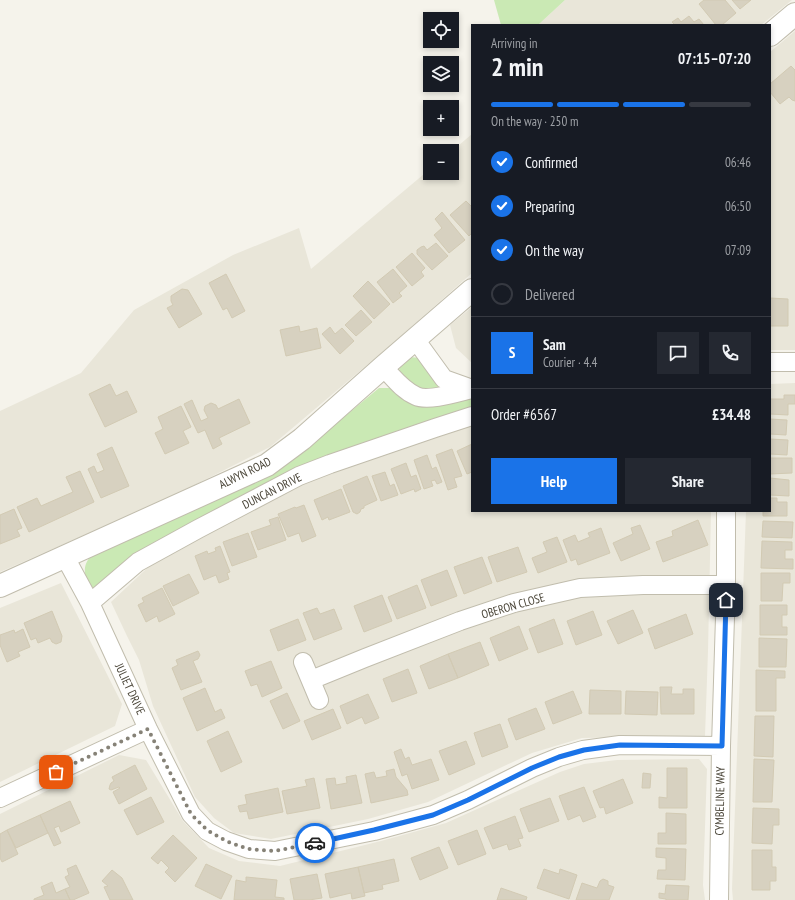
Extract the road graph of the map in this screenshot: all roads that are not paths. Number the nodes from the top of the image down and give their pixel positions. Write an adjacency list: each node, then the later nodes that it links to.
1 (795, 14): 2 (street)
2 (771, 34)
3 (471, 291): 4 (street, ALWYN ROAD)
4 (415, 339): 7 (street, ALWYN ROAD); 8 (street)
5 (771, 362): 6 (street)
6 (795, 362)
7 (383, 367): 9 (street); 12 (street, ALWYN ROAD)
8 (471, 389)
9 (471, 389)
10 (471, 416): 15 (street, DUNCAN DRIVE)
11 (726, 512): 14 (street, CYMBELINE WAY)
12 (65, 556): 13 (street, ALWYN ROAD); 15 (street, JULIET DRIVE)
13 (0, 586)
14 (726, 586): 17 (street, OBERON CLOSE); 20 (street, CYMBELINE WAY)
15 (90, 603): 19 (street, JULIET DRIVE)
16 (303, 662): 17 (street)
17 (311, 680): 18 (street)
18 (319, 700)
19 (148, 729): 20 (street, JULIET DRIVE); 21 (street)
20 (722, 746): 22 (street, CYMBELINE WAY)
21 (0, 798)
22 (718, 900)

